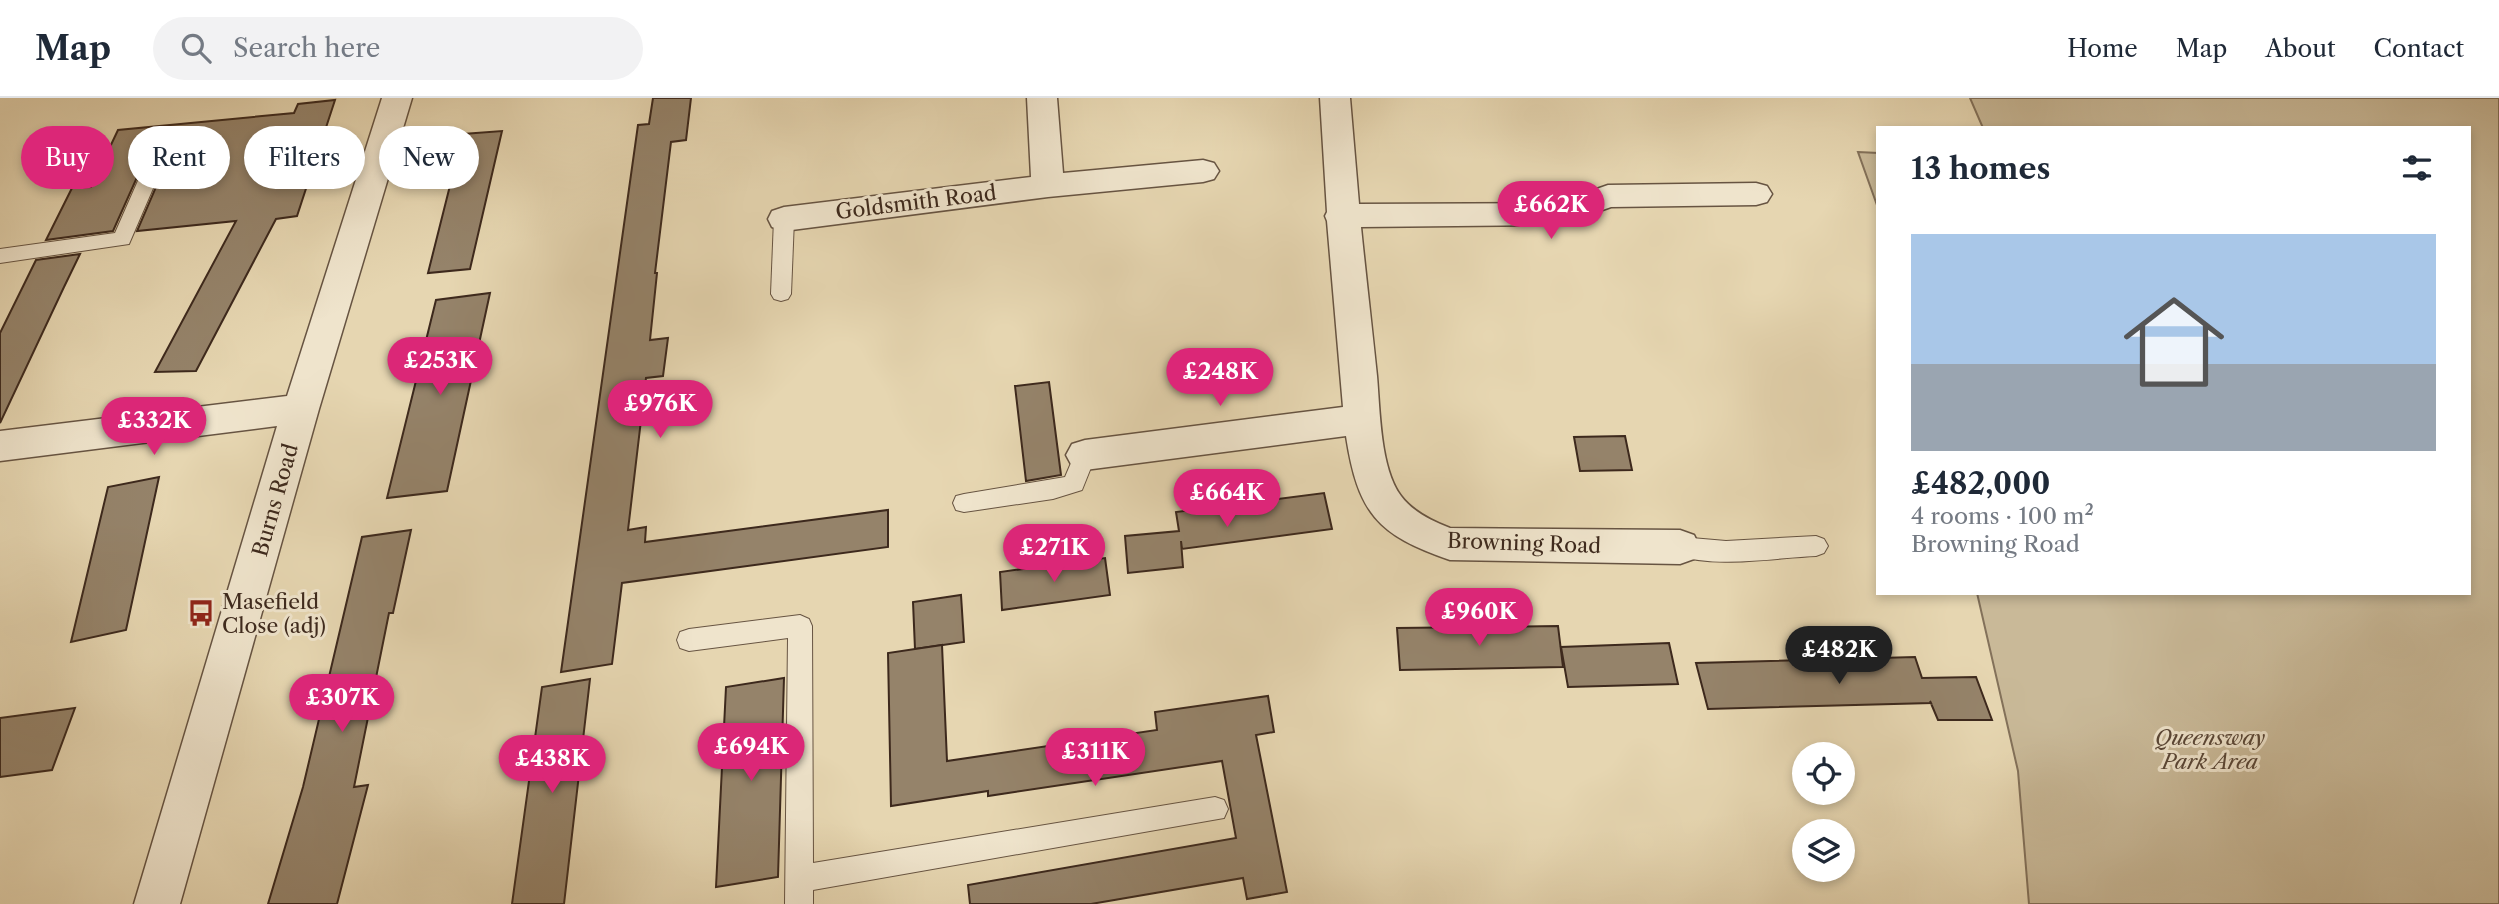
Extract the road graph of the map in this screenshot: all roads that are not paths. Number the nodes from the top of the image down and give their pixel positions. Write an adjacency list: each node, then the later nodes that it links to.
1 (397, 98): 12 (street, Burns Road)
2 (1042, 98): 5 (street)
3 (1335, 98): 8 (street, Browning Road)
4 (1203, 172): 5 (street, Goldsmith Road)
5 (1048, 186): 9 (street, Goldsmith Road)
6 (144, 189): 10 (lane)
7 (1756, 194): 8 (street)
8 (1341, 216): 13 (street, Browning Road)
9 (784, 219): 11 (lane)
10 (0, 256)
11 (781, 294)
12 (301, 410): 14 (street); 22 (street, Burns Road)
13 (1363, 419): 15 (street); 18 (street, Browning Road)
14 (0, 446)
15 (1084, 455): 16 (lane)
16 (964, 503)
17 (1816, 546): 18 (lane)
18 (1680, 547)
19 (690, 640): 21 (lane)
20 (1215, 809): 21 (lane)
21 (799, 892)
22 (157, 904)

